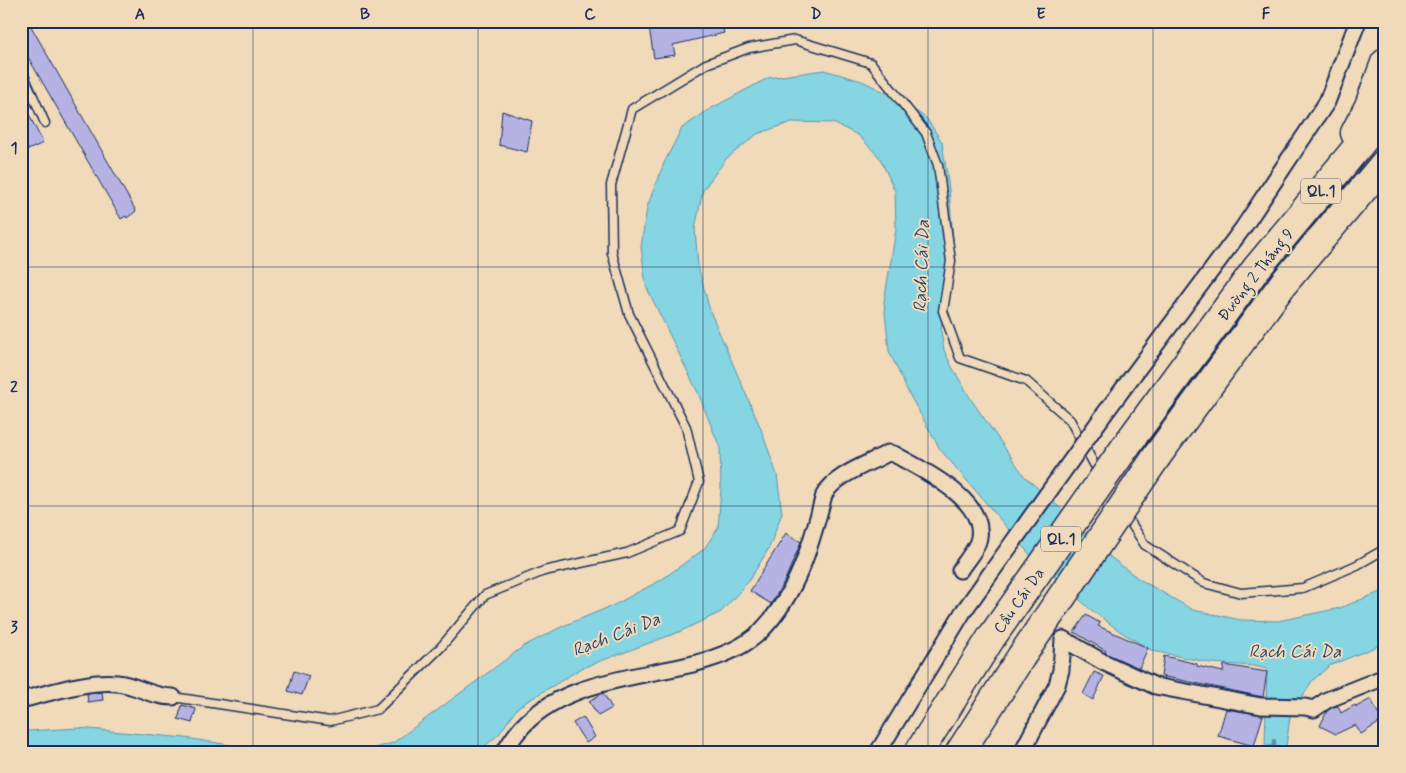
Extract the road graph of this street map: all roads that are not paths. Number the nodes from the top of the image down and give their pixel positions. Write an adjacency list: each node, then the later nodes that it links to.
1 (1358, 21): 20 (street, bridge)
2 (1385, 63): 8 (highway)
3 (21, 69): 5 (lane)
4 (1385, 114): 8 (highway, Đường 2 Tháng 9 / QL.1)
5 (45, 123)
6 (1385, 163): 9 (highway, Đường 2 Tháng 9 / QL.1)
7 (1385, 184): 9 (highway)
8 (1256, 269): 10 (highway, Đường 2 Tháng 9 / QL.1)
9 (1283, 284): 11 (highway, Đường 2 Tháng 9 / QL.1)
10 (1131, 439): 21 (highway, Cầu Cái Da / QL.1, bridge)
11 (1157, 456): 22 (highway, Cầu Cái Da / QL.1, bridge)
12 (1109, 490): 17 (lane)
13 (1114, 498): 14 (lane)
14 (1385, 549)
15 (960, 570): 19 (street)
16 (1385, 677): 23 (street)
17 (173, 697): 18 (street)
18 (21, 700)
19 (504, 752)
20 (878, 752)
21 (919, 752)
22 (960, 752)
23 (1022, 752)

